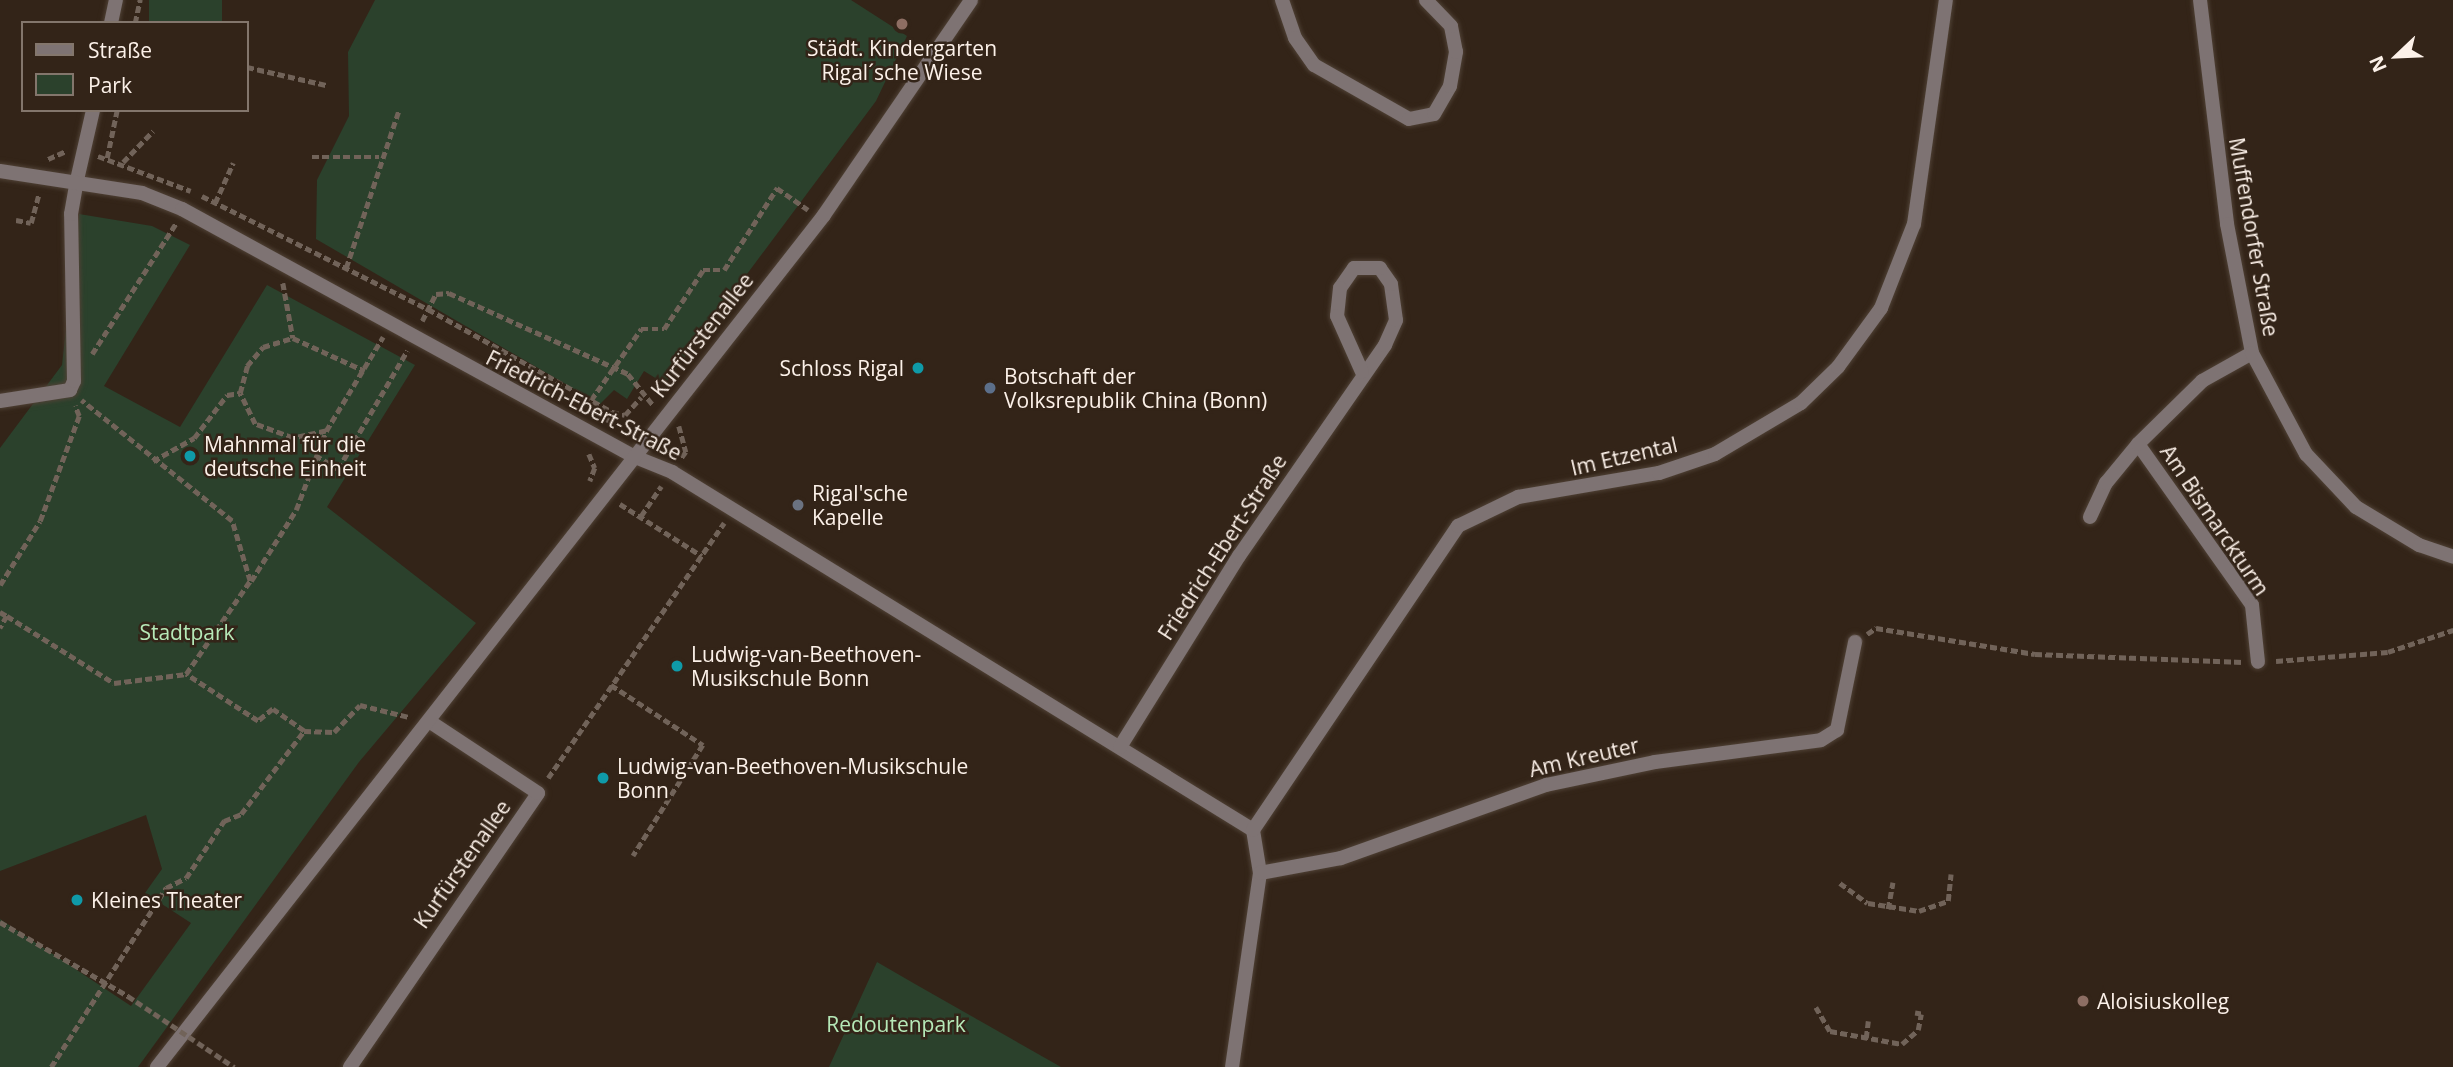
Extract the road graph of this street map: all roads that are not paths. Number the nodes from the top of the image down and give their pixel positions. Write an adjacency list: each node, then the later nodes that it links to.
1 (116, 0): 7 (street)
2 (971, 0): 15 (street, Kurfürstenallee)
3 (1282, 0): 4 (street)
4 (1426, 0)
5 (1946, 0): 22 (street, Im Etzental)
6 (2200, 0): 11 (street, Muffendorfer Straße)
7 (111, 21)
8 (93, 112): 10 (street)
9 (0, 171): 10 (street, Friedrich-Ebert-Straße)
10 (77, 180): 13 (street); 15 (street, Friedrich-Ebert-Straße)
11 (2252, 353): 14 (street, Am Bismarckturm); 17 (street, Muffendorfer Straße)
12 (1362, 372): 12 (street, Friedrich-Ebert-Straße); 21 (street, Friedrich-Ebert-Straße)
13 (0, 401)
14 (2138, 444): 16 (street, Am Bismarckturm); 19 (street, Am Bismarckturm)
15 (635, 457): 20 (street, Kurfürstenallee); 21 (street, Friedrich-Ebert-Straße)
16 (2090, 517)
17 (2453, 557)
18 (1855, 642): 23 (street, Am Kreuter)
19 (2258, 662)
20 (429, 721): 24 (street, Kurfürstenallee); 25 (street, Kurfürstenallee)
21 (1120, 747): 22 (street, Friedrich-Ebert-Straße)
22 (1253, 830): 23 (street)
23 (1260, 873): 26 (street)
24 (157, 1067)
25 (350, 1067)
26 (1232, 1067)

